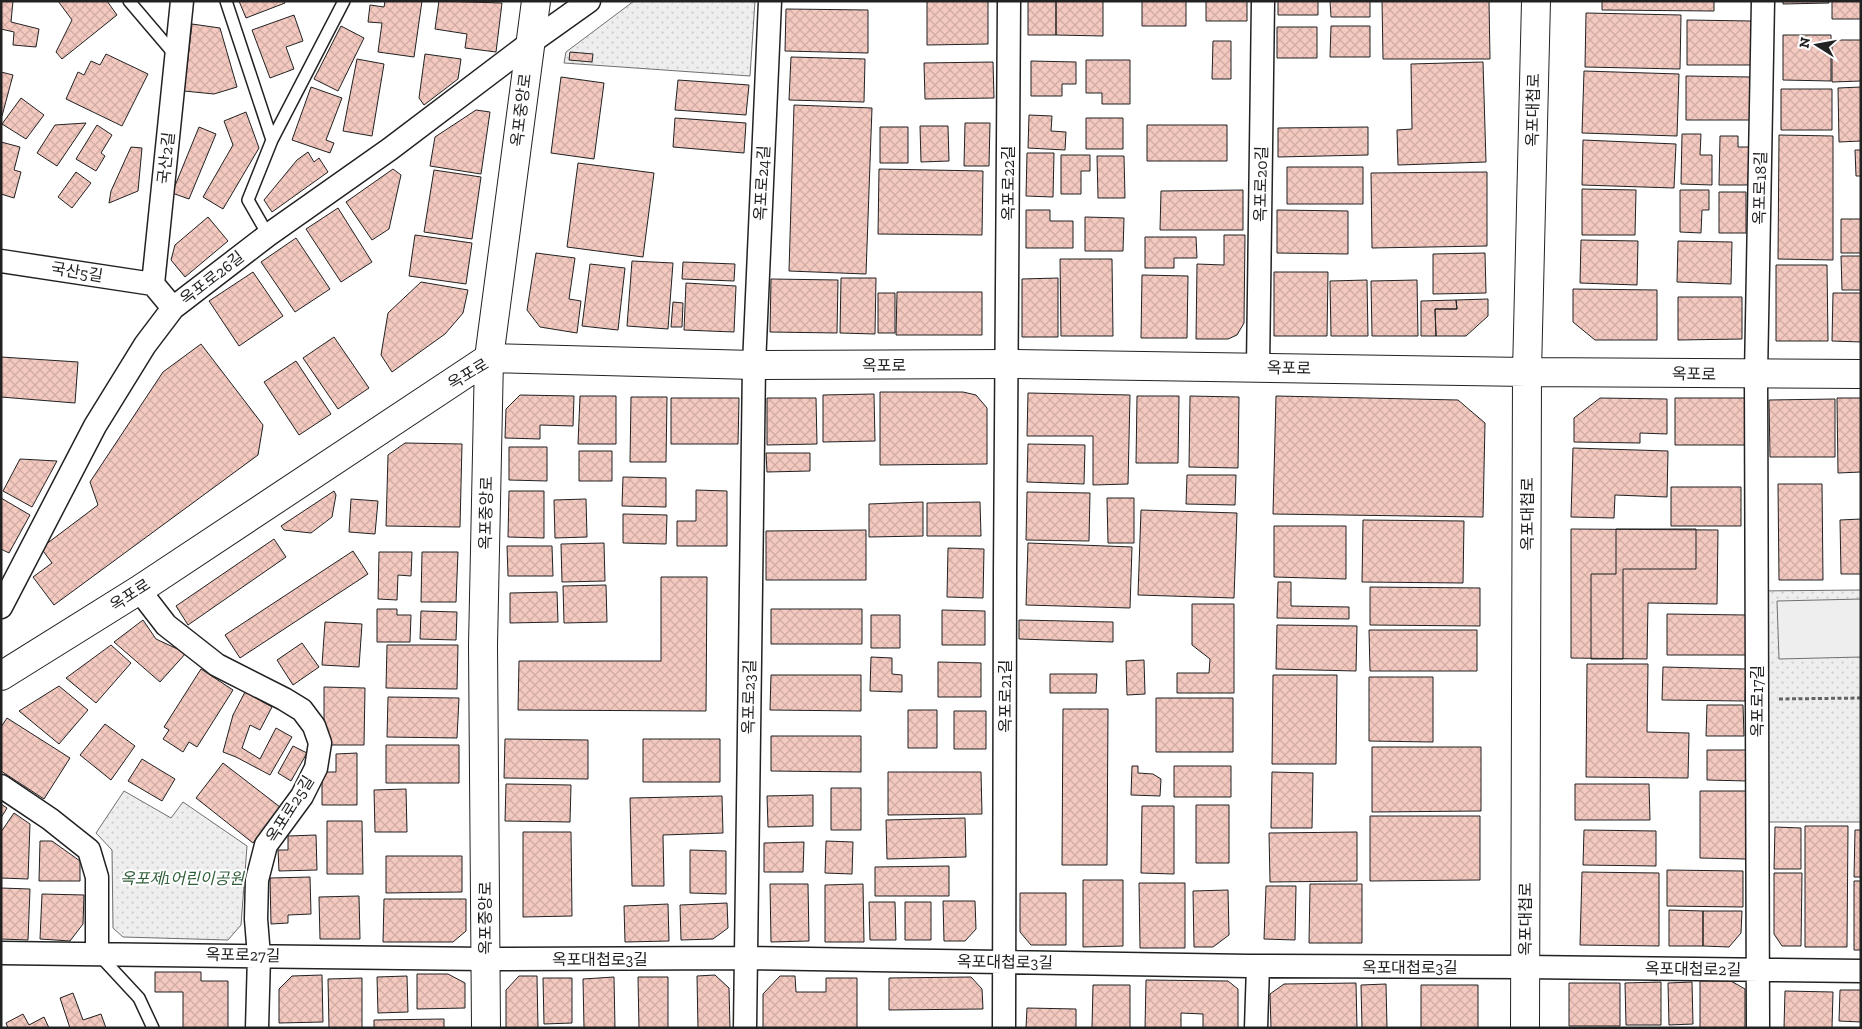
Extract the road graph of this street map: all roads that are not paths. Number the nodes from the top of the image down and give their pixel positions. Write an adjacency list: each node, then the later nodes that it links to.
1 (130, 1): 13 (lane)
2 (182, 1): 13 (street, 국산2길)
3 (226, 1): 14 (lane)
4 (344, 1): 14 (lane)
5 (536, 1): 12 (street, 옥포중앙로)
6 (589, 1): 12 (street, 옥포로26길)
7 (770, 1): 21 (street, 옥포로24길)
8 (1009, 1): 20 (street, 옥포로22길)
9 (1263, 1): 22 (street, 옥포로20길)
10 (1536, 1): 23 (street, 옥포대첩로)
11 (1763, 1): 25 (street, 옥포로18길)
12 (530, 43): 15 (street, 옥포로26길); 19 (street, 옥포중앙로)
13 (176, 56): 17 (street, 국산2길)
14 (272, 140): 15 (lane)
15 (268, 235): 18 (street, 옥포로26길)
16 (1, 261): 17 (street, 국산5길)
17 (153, 284): 18 (street)
18 (173, 308): 27 (street, 옥포로26길)
19 (489, 358): 21 (street, 옥포로); 26 (street, 옥포로); 34 (street, 옥포중앙로)
20 (1008, 364): 21 (street, 옥포로); 22 (street, 옥포로); 35 (street, 옥포로21길)
21 (754, 366): 33 (street, 옥포로23길)
22 (1258, 367): 23 (street, 옥포로)
23 (1527, 372): 25 (street, 옥포로); 37 (street, 옥포대첩로)
24 (1861, 374): 25 (street, 옥포로)
25 (1756, 375): 38 (street, 옥포로17길)
26 (139, 590): 28 (street, 옥포로); 32 (street, 옥포로25길)
27 (1, 607)
28 (1, 676)
29 (1, 786): 31 (street)
30 (1, 952): 31 (street, 옥포로27길)
31 (97, 953): 32 (street, 옥포로27길); 40 (lane)
32 (259, 956): 34 (street, 옥포로27길); 41 (street, 옥포로25길)
33 (745, 958): 34 (street, 옥포대첩로3길); 35 (street, 옥포대첩로3길); 43 (street, 옥포로23길)
34 (485, 959): 42 (street, 옥포중앙로)
35 (1004, 962): 36 (street, 옥포대첩로3길); 44 (street, 옥포로21길)
36 (1258, 966): 37 (street, 옥포대첩로3길); 45 (street)
37 (1525, 967): 38 (street, 옥포대첩로2길); 46 (street, 옥포대첩로)
38 (1757, 970): 39 (street, 옥포대첩로2길); 47 (street, 옥포로17길)
39 (1861, 972)
40 (153, 1028)
41 (257, 1028)
42 (486, 1028)
43 (745, 1028)
44 (1004, 1028)
45 (1256, 1028)
46 (1524, 1028)
47 (1758, 1028)

